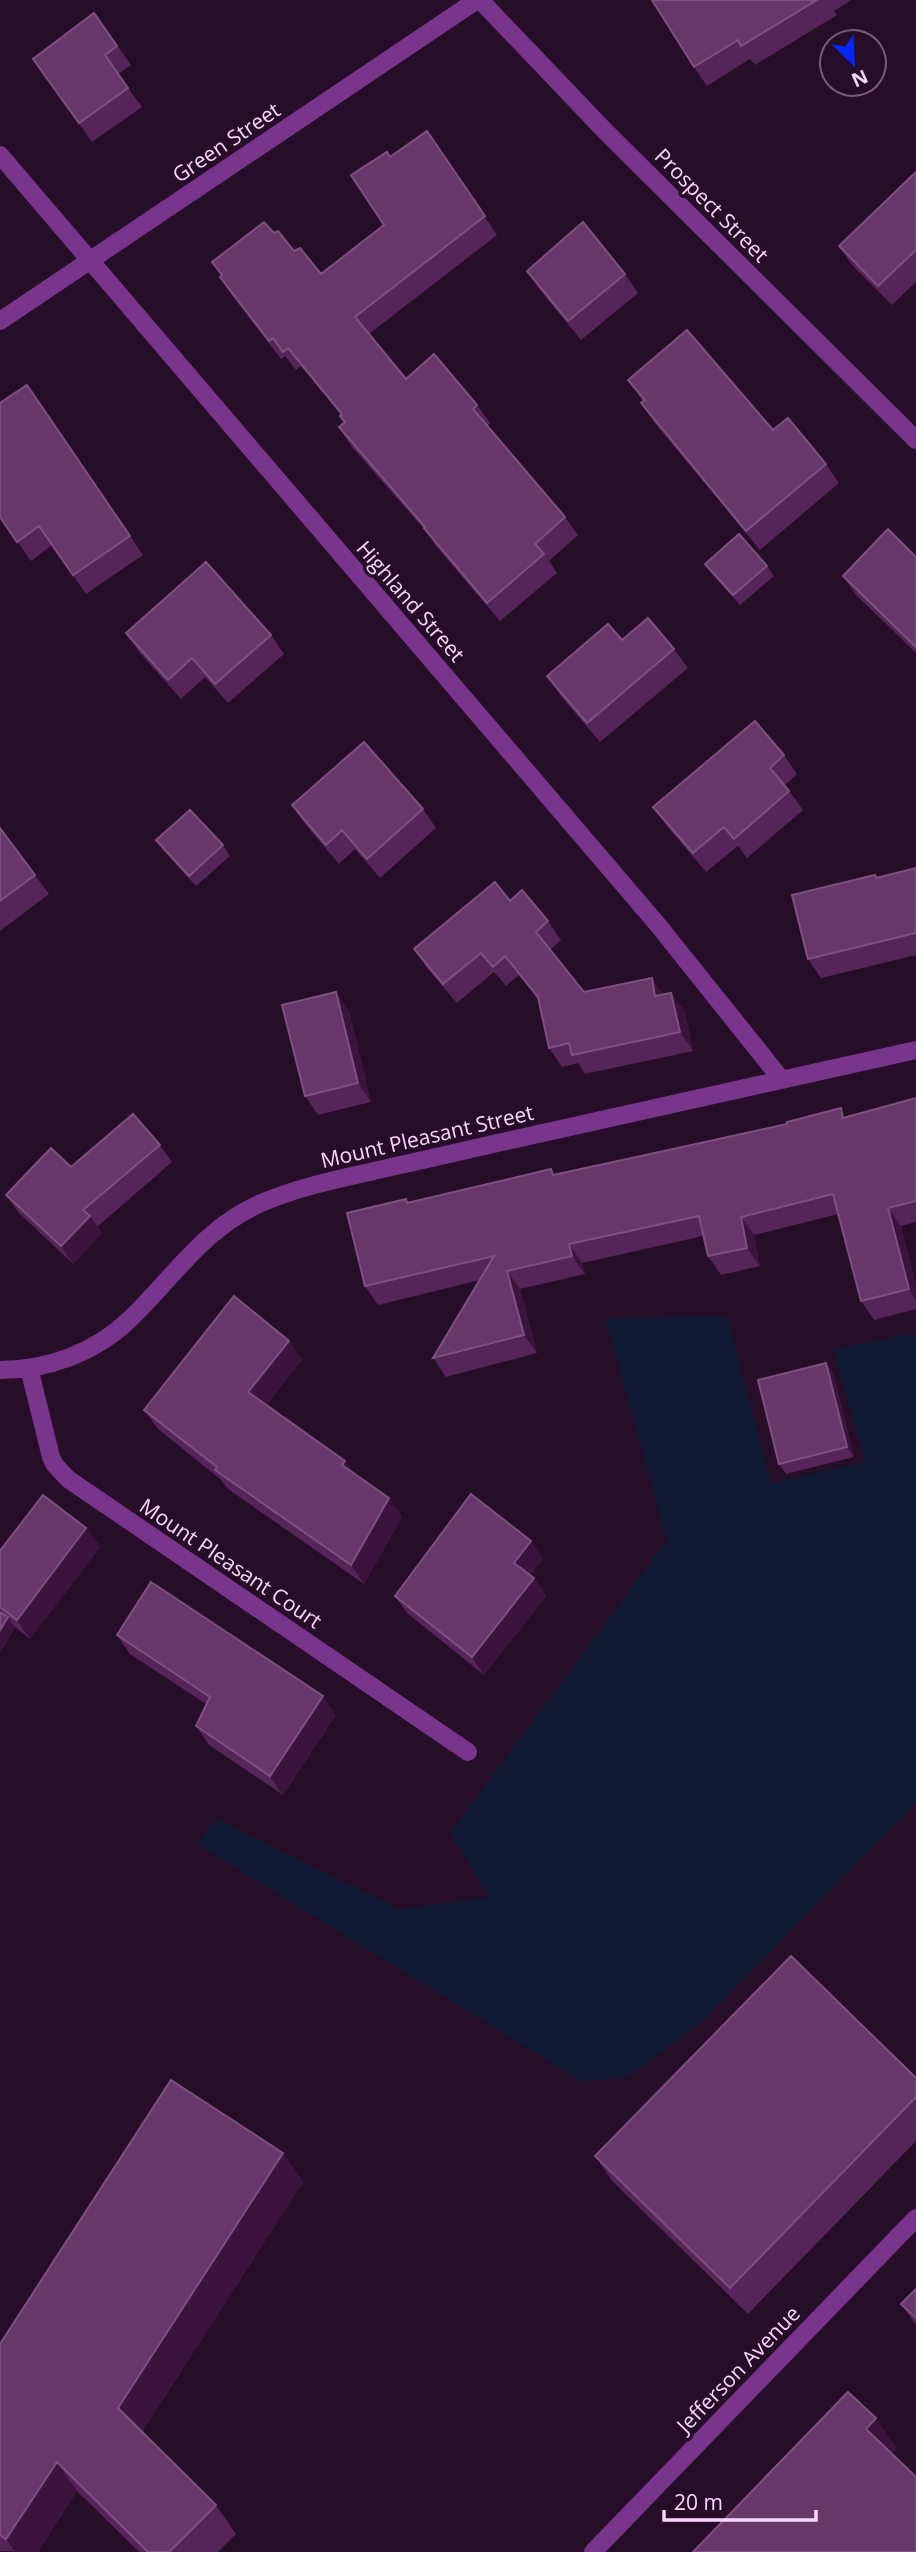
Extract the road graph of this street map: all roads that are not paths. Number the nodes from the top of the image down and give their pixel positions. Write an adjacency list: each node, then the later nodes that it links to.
1 (478, 0): 3 (street, Green Street); 5 (street, Prospect Street)
2 (0, 156): 3 (street, Highland Street)
3 (90, 261): 4 (street, Green Street); 7 (street, Highland Street)
4 (0, 321)
5 (916, 440)
6 (916, 1050): 7 (street, Mount Pleasant Street)
7 (782, 1080): 8 (street, Mount Pleasant Street)
8 (29, 1368): 9 (street, Mount Pleasant Street); 10 (street, Mount Pleasant Court)
9 (0, 1370)
10 (468, 1752)
11 (916, 2218): 12 (street, Jefferson Avenue)
12 (593, 2552)

